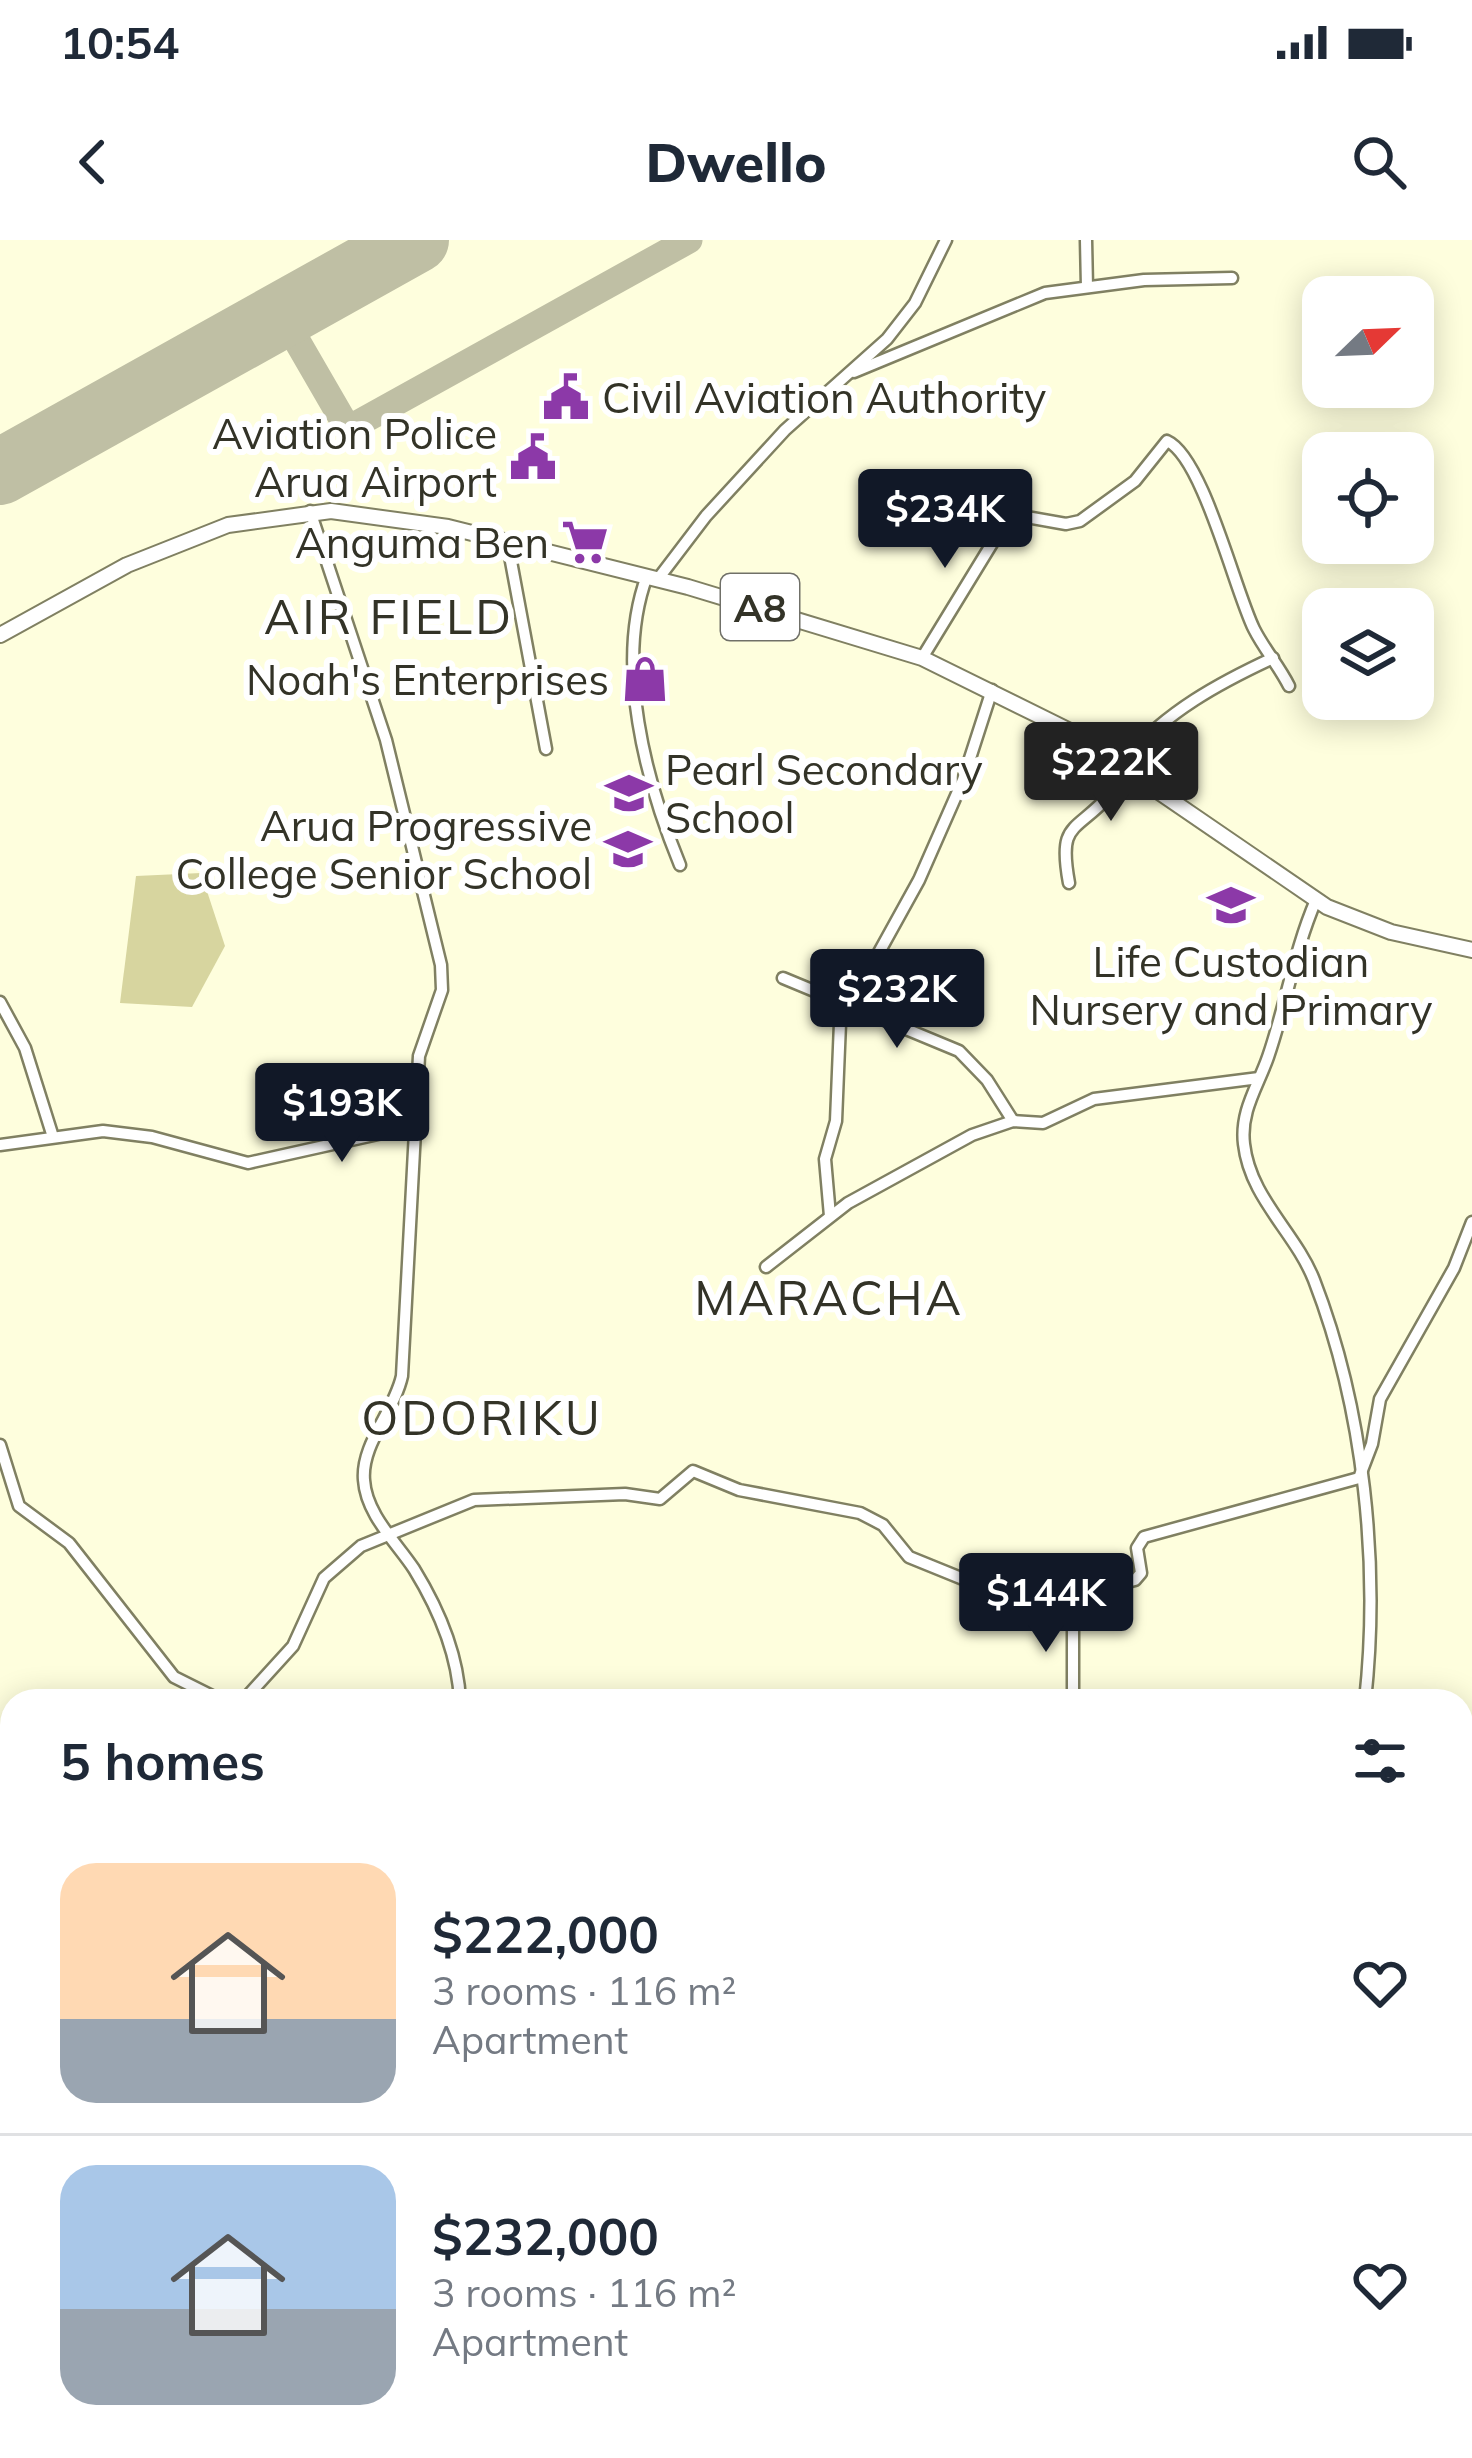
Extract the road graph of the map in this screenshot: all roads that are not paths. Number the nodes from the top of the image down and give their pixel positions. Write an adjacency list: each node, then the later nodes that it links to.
1 (946, 240): 5 (street)
2 (1086, 240): 4 (street)
3 (1232, 278): 4 (street)
4 (1088, 287): 5 (street)
5 (850, 374): 8 (street)
6 (310, 511): 7 (main road, A8); 9 (main road, A8); 25 (street)
7 (507, 540): 8 (main road, A8); 14 (street)
8 (653, 578): 10 (main road, A8); 16 (street)
9 (0, 635)
10 (922, 658): 11 (street); 13 (main road, A8)
11 (1273, 658): 12 (street); 15 (street)
12 (1289, 686)
13 (992, 690): 15 (main road, A8); 22 (street)
14 (547, 749)
15 (1122, 764): 17 (street); 18 (main road, A8)
16 (680, 866)
17 (1069, 883)
18 (1316, 900): 19 (main road, A8); 23 (street)
19 (1472, 950)
20 (783, 978): 22 (street)
21 (0, 1002): 26 (street)
22 (849, 1003): 24 (street); 28 (street)
23 (1259, 1078): 24 (street); 32 (street)
24 (1012, 1121): 28 (street)
25 (414, 1126): 26 (street); 33 (street)
26 (53, 1137): 27 (street)
27 (0, 1144)
28 (830, 1216): 30 (street)
29 (1472, 1222): 32 (street)
30 (766, 1267)
31 (0, 1445): 35 (street)
32 (1359, 1478): 34 (street); 39 (street)
33 (391, 1534): 34 (street); 36 (street); 37 (street)
34 (1061, 1595): 38 (street)
35 (198, 1689)
36 (254, 1689)
37 (457, 1689)
38 (1073, 1689)
39 (1366, 1689)

